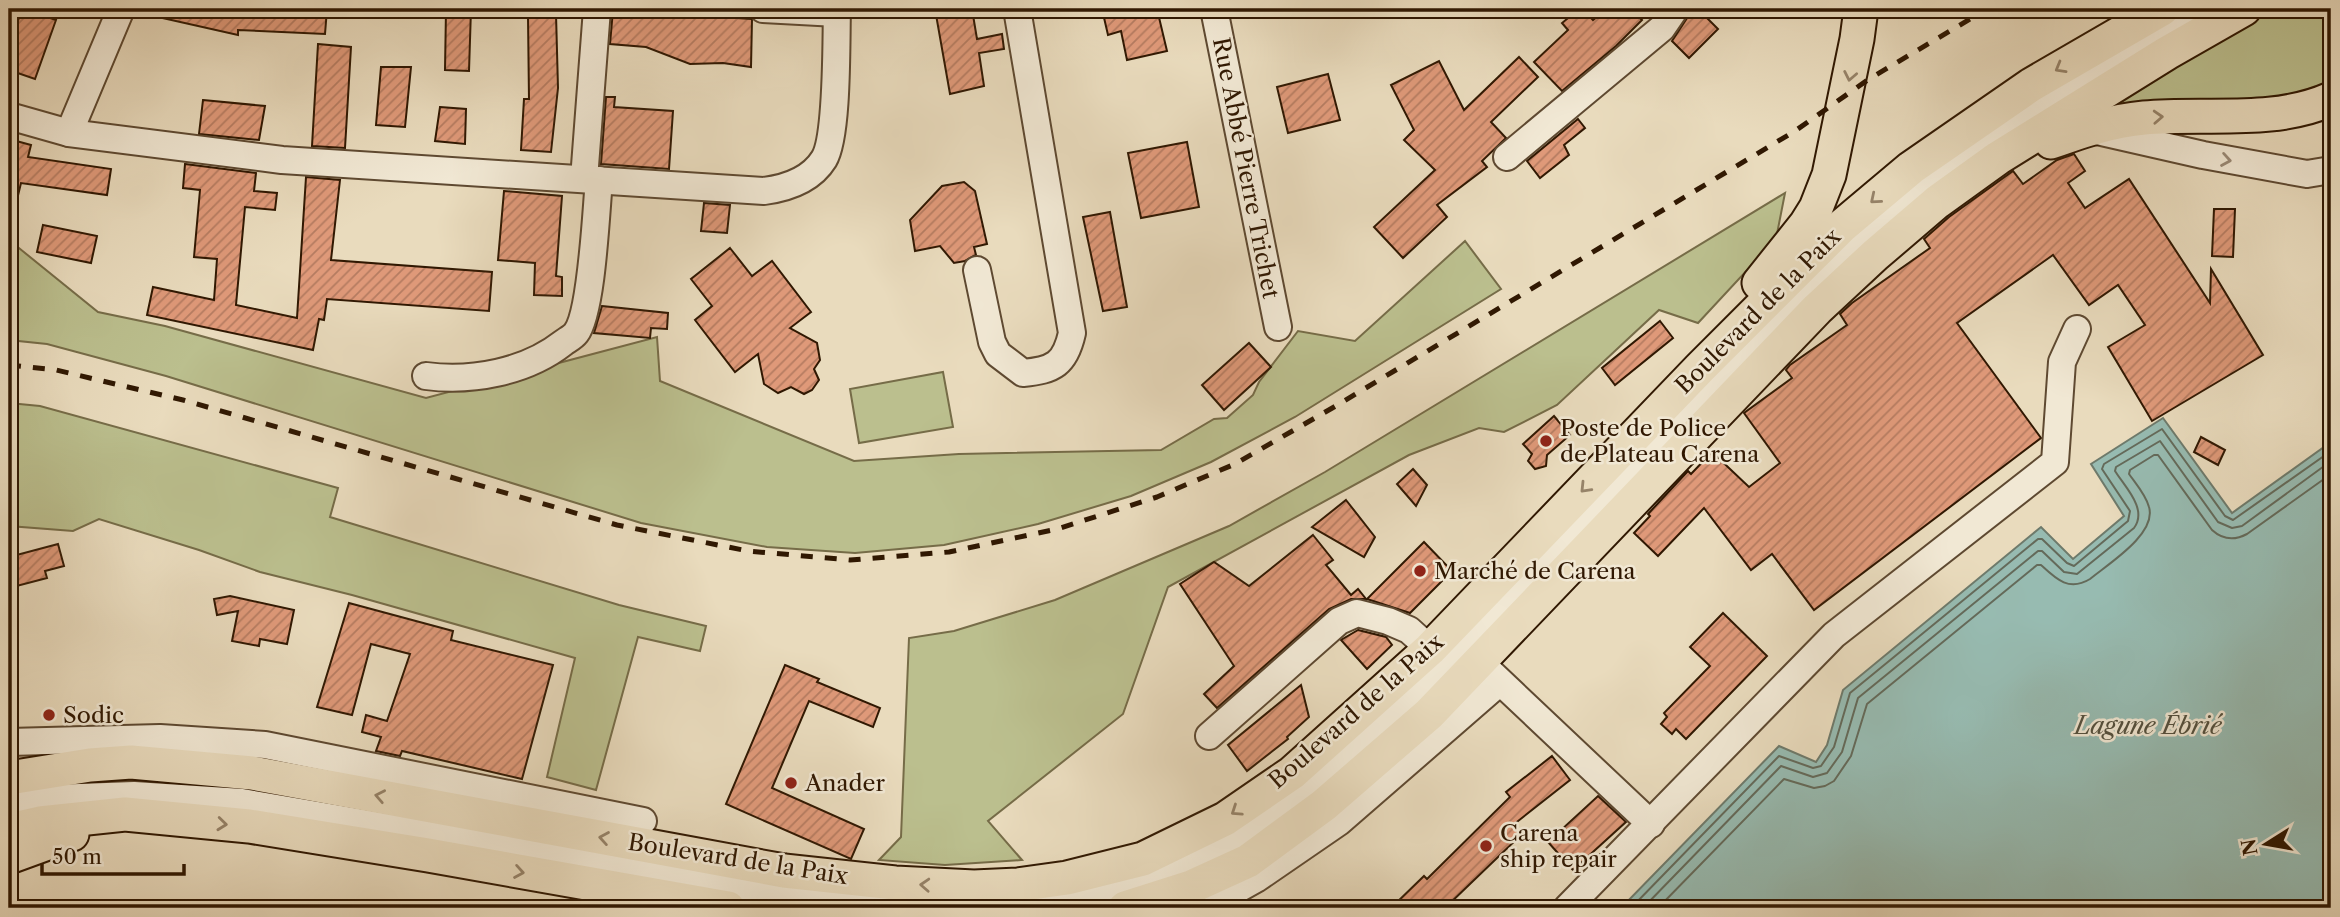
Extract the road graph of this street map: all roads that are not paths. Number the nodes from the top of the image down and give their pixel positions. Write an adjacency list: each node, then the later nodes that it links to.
1 (121, 9): 15 (street)
2 (597, 9): 19 (street)
3 (763, 9): 11 (street)
4 (1017, 9): 21 (street)
5 (1214, 9): 23 (street, Rue Abbé Pierre Trichet)
6 (1675, 9): 16 (street)
7 (1861, 9): 25 (main road, one-way to 25)
8 (2162, 9): 25 (main road, Boulevard de la Paix, one-way to 25)
9 (2196, 9): 22 (street, Boulevard de la Paix)
10 (2244, 9): 17 (main road, Boulevard de la Paix)
11 (837, 11): 19 (street)
12 (2331, 99): 14 (main road, one-way to 12)
13 (9, 117): 15 (street)
14 (2088, 129): 17 (main road); 18 (street, one-way to 18)
15 (69, 133): 19 (street)
16 (1507, 157)
17 (1998, 159): 20 (main road, Boulevard de la Paix)
18 (2331, 170)
19 (591, 180): 26 (street)
20 (1937, 202): 22 (street); 29 (main road, Boulevard de la Paix)
21 (977, 270)
22 (1808, 294): 27 (street, Boulevard de la Paix)
23 (1278, 327)
24 (2077, 329): 36 (street)
25 (1700, 368): 27 (main road, Boulevard de la Paix, one-way to 27)
26 (426, 376)
27 (1534, 553): 28 (main road, Boulevard de la Paix); 29 (street)
28 (1430, 649): 30 (street); 39 (main road, Boulevard de la Paix, one-way to 39)
29 (1485, 661): 36 (street); 42 (street, Boulevard de la Paix); 43 (main road, Boulevard de la Paix); 44 (street)
30 (1209, 736)
31 (9, 742): 35 (street)
32 (9, 778): 39 (main road, Boulevard de la Paix, one-way to 32)
33 (9, 808): 41 (street, Boulevard de la Paix)
34 (125, 814): 37 (main road); 38 (main road); 40 (main road, one-way to 40)
35 (643, 821): 39 (main road)
36 (1651, 824): 45 (street)
37 (9, 830)
38 (9, 857)
39 (839, 876)
40 (728, 908)
41 (918, 908)
42 (940, 908)
43 (1125, 908)
44 (1204, 908)
45 (1567, 908)

